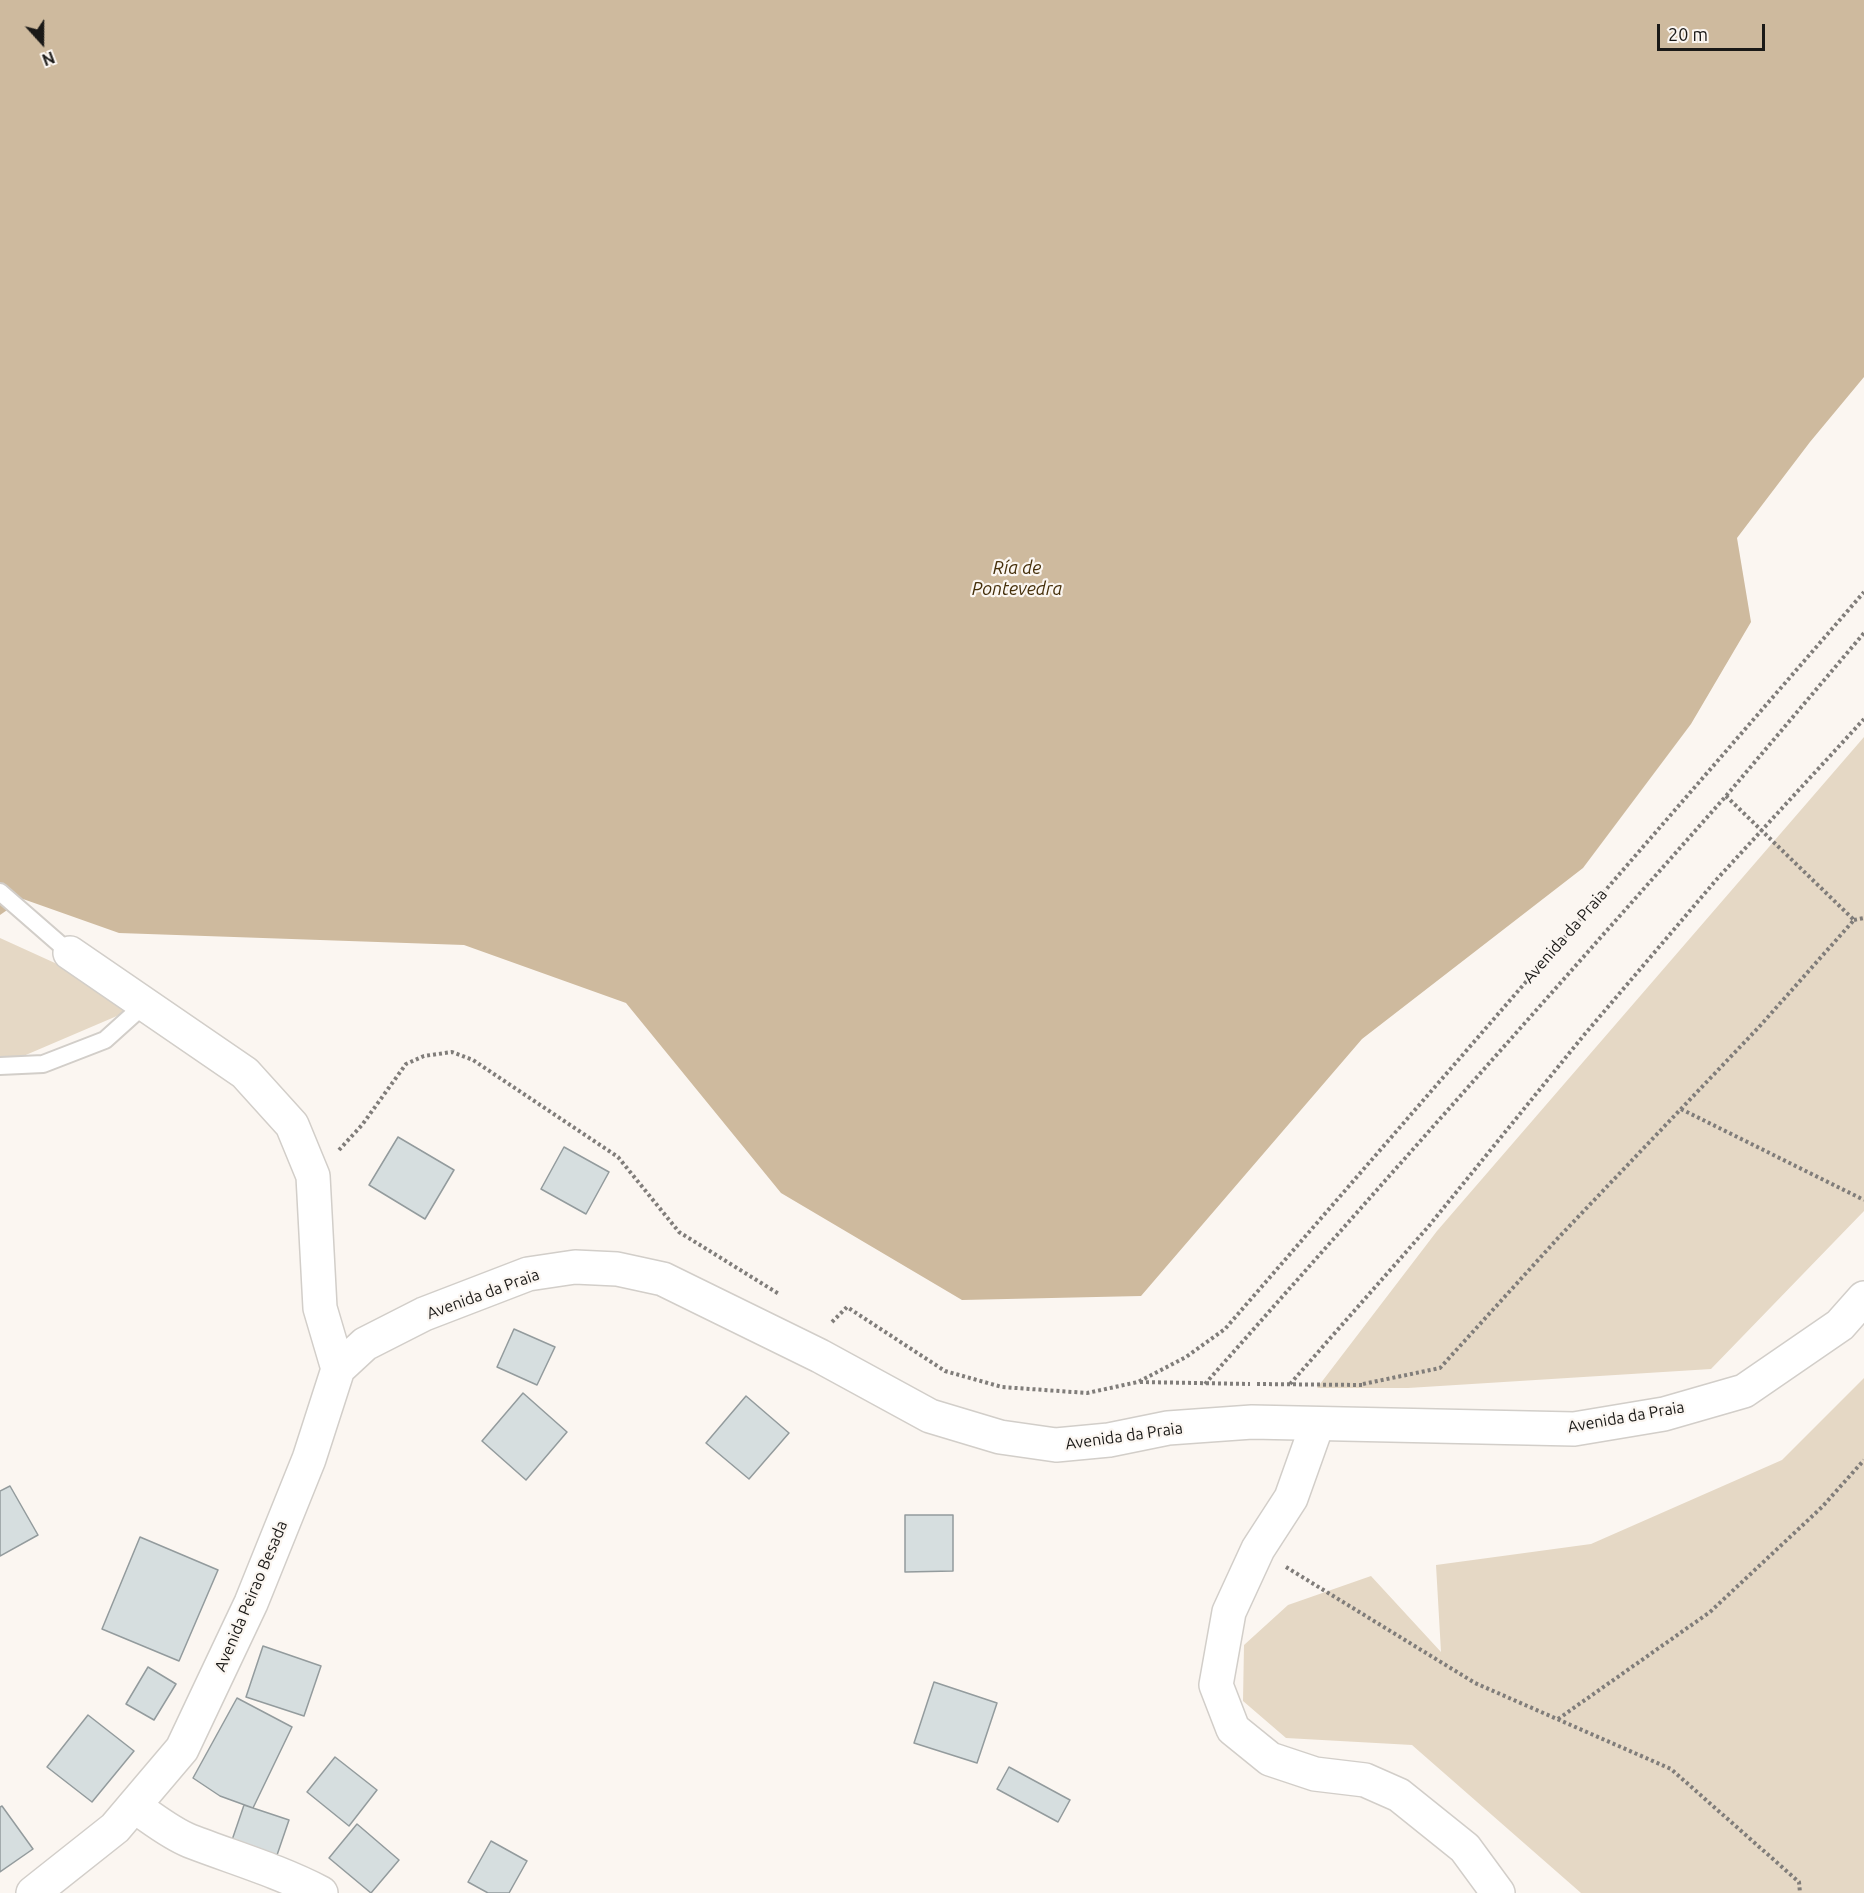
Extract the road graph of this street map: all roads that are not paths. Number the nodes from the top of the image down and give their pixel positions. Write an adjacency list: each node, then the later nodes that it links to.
1 (0, 892): 2 (lane)
2 (70, 953): 3 (street)
3 (145, 1004): 4 (lane); 6 (street)
4 (0, 1066)
5 (1864, 1298): 7 (street, Avenida da Praia)
6 (338, 1369): 7 (street, Avenida da Praia); 8 (street, Avenida Peirao Besada)
7 (1317, 1425): 11 (street)
8 (134, 1806): 9 (street, Avenida Peirao Besada); 10 (street)
9 (33, 1893)
10 (321, 1893)
11 (1498, 1893)

